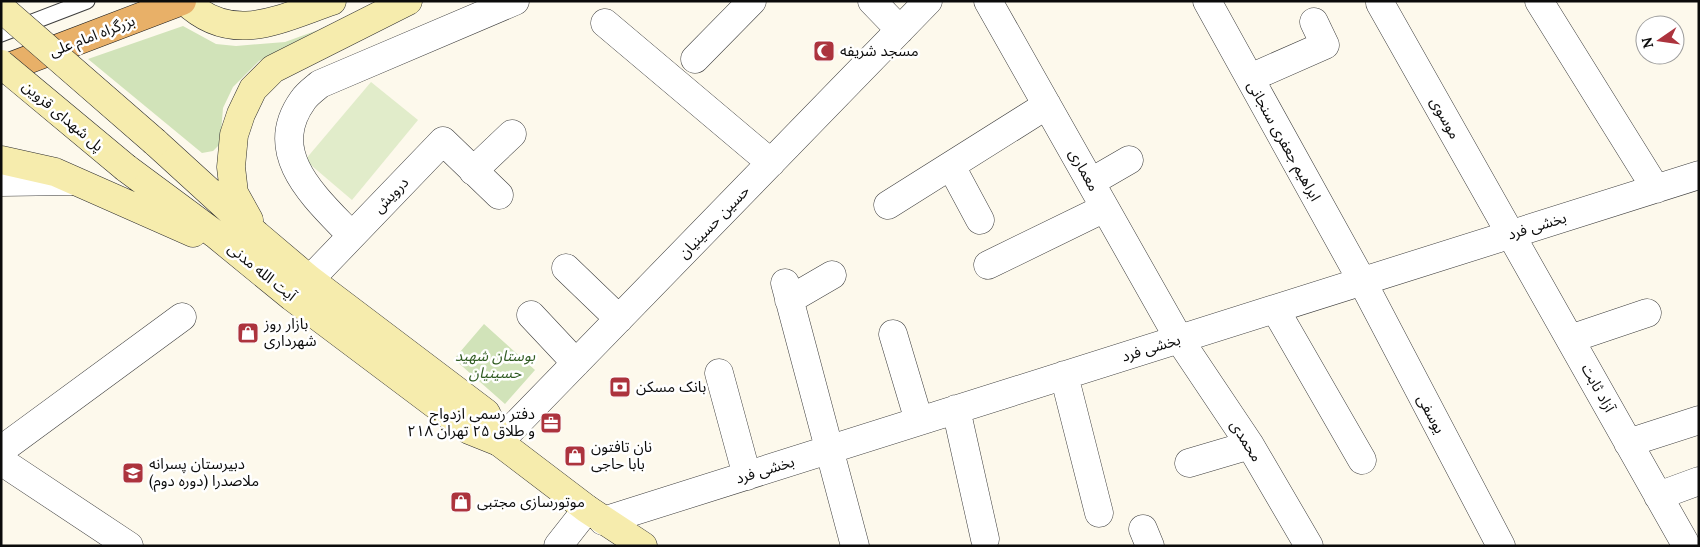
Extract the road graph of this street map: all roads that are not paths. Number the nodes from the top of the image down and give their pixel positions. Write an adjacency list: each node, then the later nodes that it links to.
1 (87, 1): 17 (lane)
2 (184, 1): 3 (main road); 20 (highway, بزرگراه امام علی)
3 (332, 1)
4 (408, 1): 41 (main road)
5 (515, 1): 40 (street)
6 (752, 1): 18 (street)
7 (872, 1): 16 (street)
8 (928, 1): 16 (street, حسین حسینیان)
9 (988, 1): 22 (street, معماری)
10 (1207, 1): 21 (street, ابراهیم جعفری سنجانی)
11 (1539, 1): 34 (street)
12 (1380, 3): 39 (street, موسوی)
13 (1, 8): 41 (main road, آیت الله مدنی, bridge)
14 (605, 22): 26 (street)
15 (1314, 22): 21 (street)
16 (900, 30): 26 (street, حسین حسینیان)
17 (1, 34)
18 (695, 59)
19 (1, 64): 28 (main road, پل شهدای قزوین, bridge)
20 (1, 70)
21 (1250, 78): 45 (street, ابراهیم جعفری سنجانی)
22 (1047, 105): 27 (street); 33 (street, معماری)
23 (512, 134): 29 (street)
24 (1, 160): 31 (main road)
25 (1129, 160): 33 (street)
26 (771, 163): 51 (street, حسین حسینیان)
27 (951, 166): 36 (street); 38 (street)
28 (126, 168): 41 (main road, آیت الله مدنی)
29 (473, 171): 35 (street, درویش); 40 (street, درویش)
30 (1699, 175): 34 (street, بخشی فرد)
31 (76, 181): 32 (street); 41 (main road)
32 (1, 182)
33 (1090, 182): 37 (street, معماری)
34 (1656, 189): 39 (street, بخشی فرد)
35 (499, 195)
36 (888, 206)
37 (1105, 208): 42 (street); 53 (street, معماری)
38 (980, 220)
39 (1510, 234): 45 (street, بخشی فرد); 54 (street, آزاد ثابت)
40 (352, 235): 46 (street, درویش)
41 (250, 245): 46 (main road, آیت الله مدنی)
42 (988, 265)
43 (566, 268): 51 (street)
44 (832, 275): 65 (street)
45 (1362, 282): 47 (street, بخشی فرد); 81 (street, یوسفی)
46 (301, 288): 61 (main road, آیت الله مدنی)
47 (1276, 310): 53 (street, بخشی فرد); 67 (street)
48 (1647, 313): 54 (street)
49 (531, 315): 55 (street)
50 (182, 317): 64 (street)
51 (619, 319): 55 (street, حسین حسینیان)
52 (893, 334): 60 (street)
53 (1179, 339): 57 (street, بخشی فرد); 63 (street, محمدی)
54 (1570, 339): 62 (street, آزاد ثابت)
55 (576, 363): 61 (street, حسین حسینیان)
56 (719, 373): 69 (street)
57 (1064, 375): 58 (street, بخشی فرد); 72 (street)
58 (956, 409): 60 (street, بخشی فرد); 74 (street)
59 (1699, 420): 62 (street)
60 (918, 421): 65 (street, بخشی فرد)
61 (499, 442): 73 (main road, آیت الله مدنی)
62 (1628, 443): 71 (street, آزاد ثابت)
63 (1250, 445): 68 (street); 80 (street, محمدی)
64 (1, 450)
65 (829, 450): 69 (street, بخشی فرد); 79 (street)
66 (1, 460): 76 (street)
67 (1362, 460)
68 (1189, 463)
69 (747, 476): 73 (street, بخشی فرد)
70 (1699, 481): 71 (street)
71 (1658, 496): 75 (street, آزاد ثابت)
72 (1098, 513)
73 (595, 515): 77 (street); 78 (main road, آیت الله مدنی)
74 (985, 539)
75 (1685, 543)
76 (129, 546)
77 (558, 546)
78 (643, 546)
79 (855, 546)
80 (1309, 546)
81 (1501, 546)

